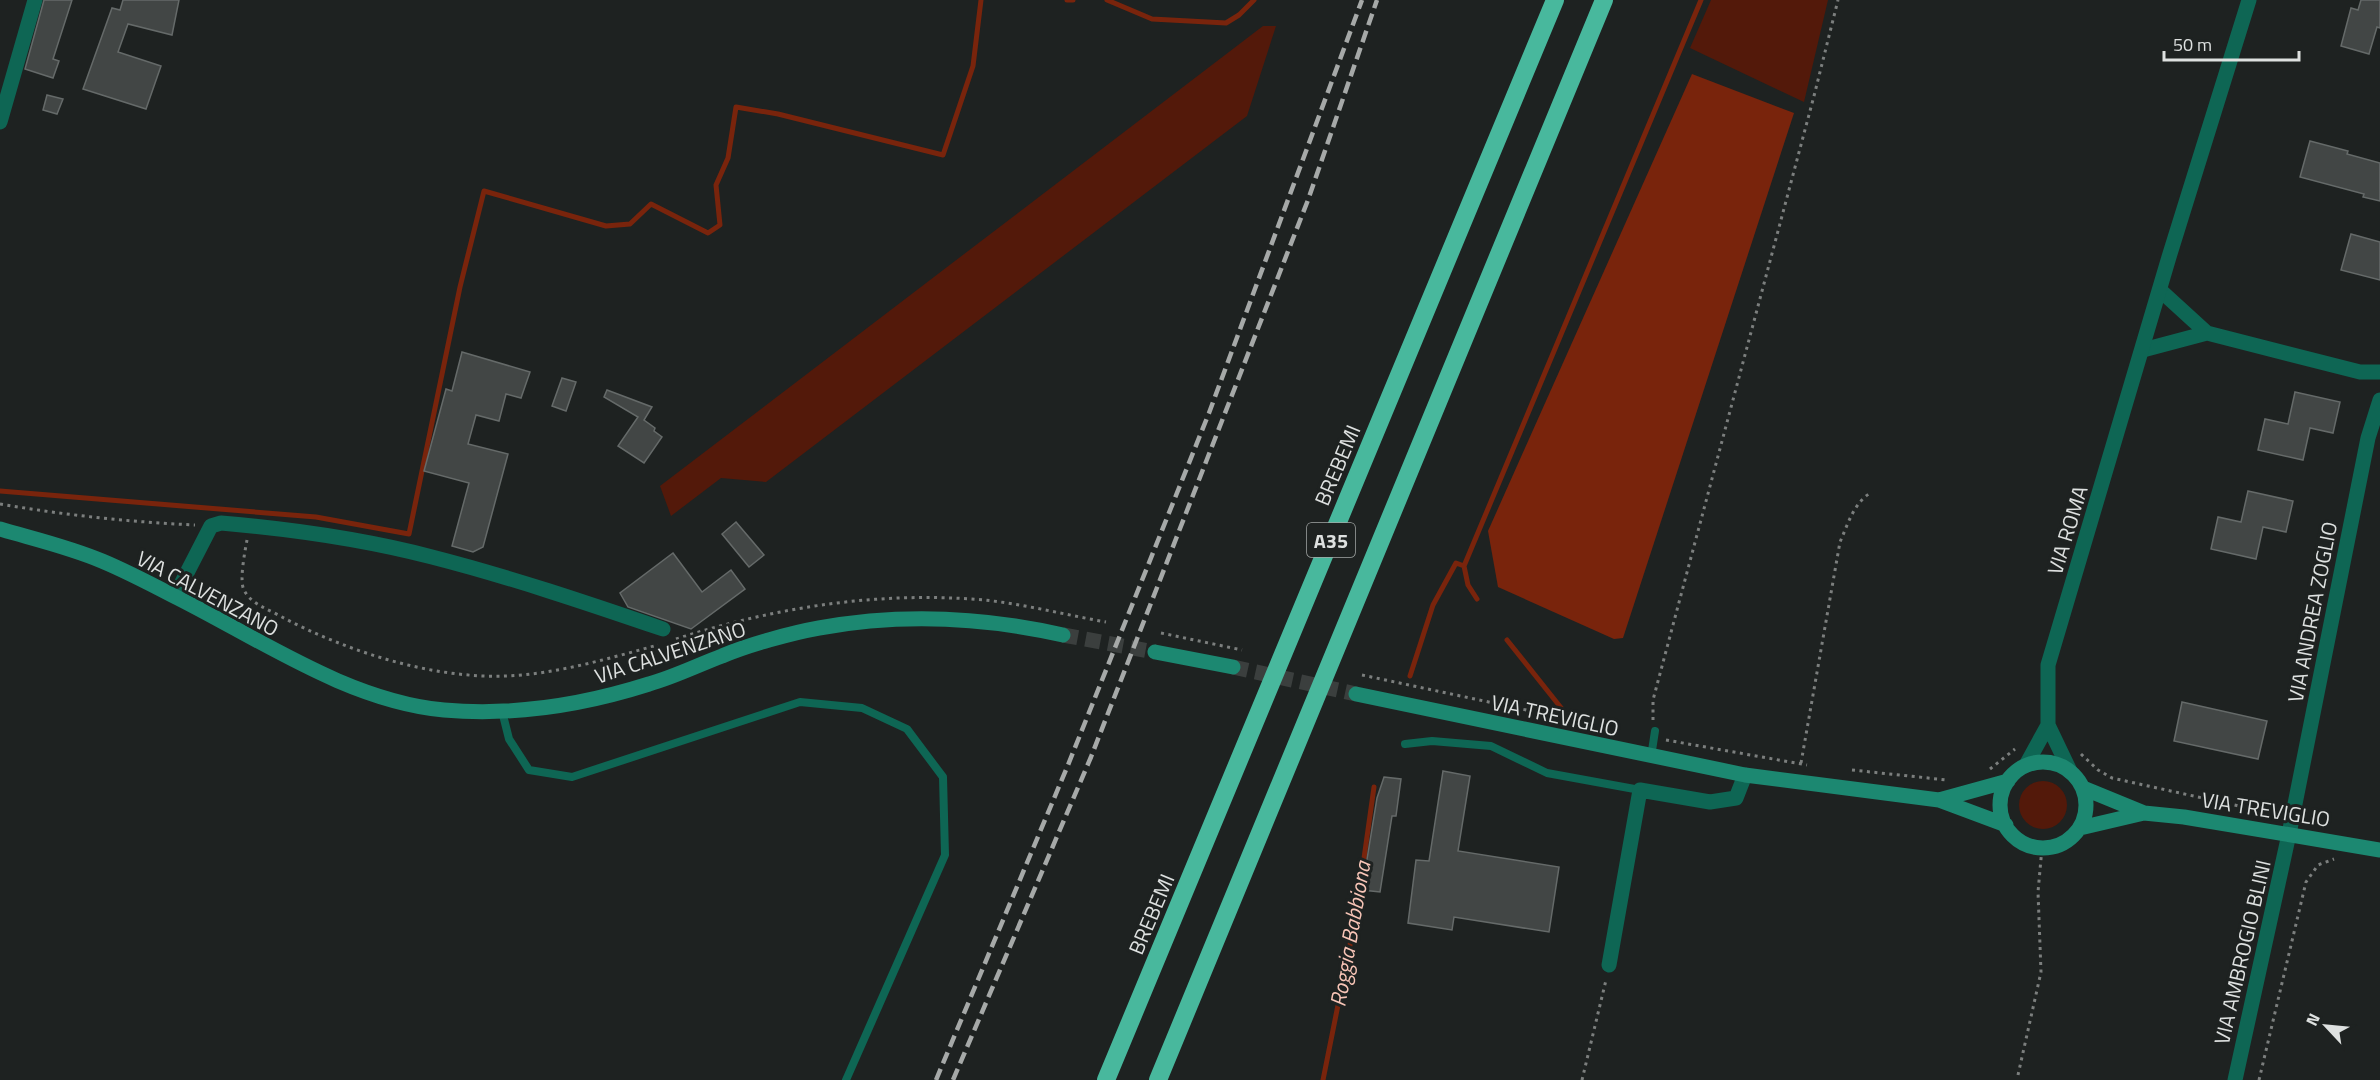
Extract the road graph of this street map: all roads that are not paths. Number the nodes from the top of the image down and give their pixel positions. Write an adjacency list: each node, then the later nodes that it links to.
1 (35, 0): 5 (street)
2 (1555, 0): 37 (highway, BREBEMI / A35)
3 (1604, 0): 38 (highway, A35)
4 (2249, 0): 6 (street, VIA ROMA)
5 (0, 122)
6 (2161, 291): 7 (street); 8 (street, VIA ROMA)
7 (2207, 333): 8 (street); 9 (street)
8 (2143, 350): 19 (street, VIA ROMA)
9 (2380, 372)
10 (2380, 400): 33 (street, VIA ANDREA ZOGLIO)
11 (0, 529): 12 (main road, VIA CALVENZANO)
12 (175, 596): 13 (street); 18 (main road, VIA CALVENZANO)
13 (663, 629)
14 (1063, 635): 18 (main road, VIA CALVENZANO)
15 (1155, 652): 16 (main road)
16 (1233, 667)
17 (1356, 694): 22 (main road, VIA TREVIGLIO)
18 (502, 711): 36 (lane)
19 (2048, 725): 23 (street, VIA ROMA); 24 (street, VIA ROMA)
20 (1655, 734): 22 (lane)
21 (1405, 744): 28 (lane)
22 (1652, 756): 25 (main road, VIA TREVIGLIO)
23 (2026, 765): 24 (main road); 26 (main road, VIA TREVIGLIO)
24 (2070, 771): 27 (main road)
25 (1745, 775): 28 (street); 29 (main road, VIA TREVIGLIO)
26 (2008, 781): 29 (main road, VIA TREVIGLIO); 31 (main road)
27 (2083, 788): 30 (main road, VIA TREVIGLIO); 32 (main road)
28 (1640, 790): 35 (street)
29 (1939, 800): 31 (main road, VIA TREVIGLIO)
30 (2144, 813): 32 (main road, VIA TREVIGLIO); 33 (main road, VIA TREVIGLIO)
31 (2006, 825): 32 (main road, VIA TREVIGLIO)
32 (2080, 828)
33 (2289, 834): 34 (main road, VIA TREVIGLIO); 39 (street, VIA AMBROGIO BLINI)
34 (2380, 850)
35 (1609, 965)
36 (846, 1080)
37 (1106, 1080)
38 (1158, 1080)
39 (2235, 1080)

